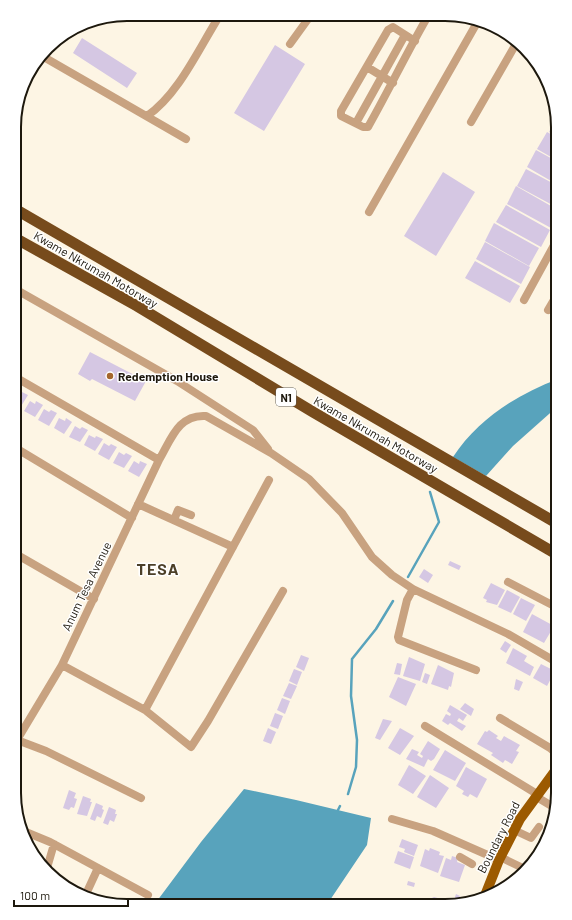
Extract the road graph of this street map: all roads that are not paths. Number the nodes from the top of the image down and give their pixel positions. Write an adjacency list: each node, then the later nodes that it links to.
1 (216, 21): 13 (street)
2 (307, 21): 7 (street)
3 (425, 21): 6 (street)
4 (475, 26): 18 (street)
5 (405, 35): 6 (street); 10 (street); 11 (street)
6 (415, 41): 12 (street)
7 (290, 44)
8 (514, 47): 14 (street)
9 (46, 58): 13 (street)
10 (367, 67): 11 (street); 15 (street)
11 (382, 76): 12 (street); 15 (street)
12 (393, 83): 15 (street)
13 (147, 116): 16 (street)
14 (471, 122)
15 (356, 123)
16 (186, 139)
17 (21, 212): 34 (highway, Kwame Nkrumah Motorway / N1)
18 (369, 212)
19 (21, 241): 36 (highway, Kwame Nkrumah Motorway / N1)
20 (551, 251): 22 (street)
21 (21, 292): 27 (street)
22 (524, 300)
23 (551, 305): 24 (street)
24 (548, 310)
25 (21, 380): 28 (street)
26 (21, 450): 32 (street)
27 (271, 453): 28 (street, Anum Tesa Avenue); 39 (street)
28 (159, 460): 30 (street, Anum Tesa Avenue)
29 (269, 480): 35 (street)
30 (138, 504): 32 (street, Anum Tesa Avenue); 33 (street)
31 (191, 515): 33 (street)
32 (132, 518): 41 (street, Anum Tesa Avenue)
33 (174, 520): 35 (street)
34 (551, 520)
35 (233, 547): 46 (street)
36 (551, 551)
37 (21, 557): 41 (street)
38 (508, 582): 42 (street)
39 (413, 589): 43 (street); 45 (street)
40 (283, 591): 46 (street)
41 (94, 599): 44 (street, Anum Tesa Avenue)
42 (551, 604)
43 (551, 659)
44 (62, 665): 46 (street); 49 (street, Anum Tesa Avenue)
45 (476, 670)
46 (145, 710)
47 (500, 718): 51 (street)
48 (425, 726): 53 (street)
49 (21, 733)
50 (21, 742): 54 (street)
51 (551, 749)
52 (551, 777): 53 (main road, Boundary Road)
53 (536, 795): 55 (street); 58 (main road, Boundary Road)
54 (141, 798)
55 (550, 805)
56 (392, 819): 61 (street)
57 (539, 827): 58 (street)
58 (514, 830): 62 (main road, Boundary Road)
59 (29, 833): 60 (street)
60 (54, 844): 64 (street); 66 (street)
61 (473, 849): 62 (street); 63 (street)
62 (499, 859): 65 (street); 68 (main road, Boundary Road)
63 (466, 861)
64 (48, 864)
65 (521, 867)
66 (98, 868): 67 (street); 69 (street)
67 (87, 891)
68 (487, 891)
69 (148, 895)

